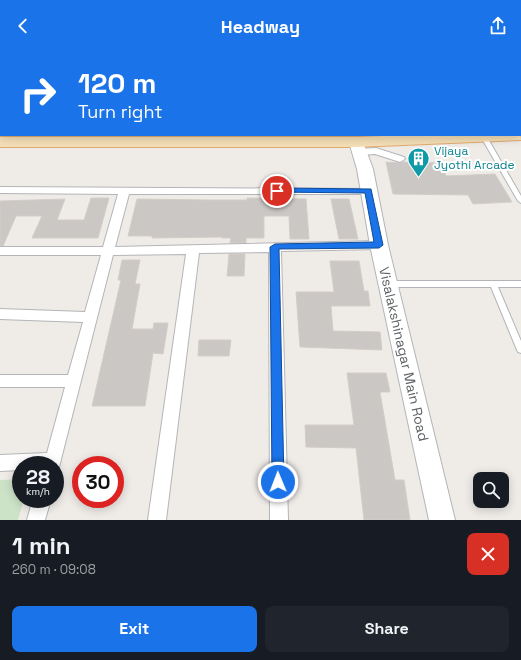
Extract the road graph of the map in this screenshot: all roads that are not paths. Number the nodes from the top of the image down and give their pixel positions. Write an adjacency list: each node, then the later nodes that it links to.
1 (502, 136): 2 (main road)
2 (484, 137): 4 (main road); 9 (lane)
3 (0, 142): 4 (main road)
4 (358, 147): 5 (street); 8 (street, Visalakshinagar Main Road)
5 (400, 159)
6 (0, 190): 7 (street)
7 (124, 190): 8 (street); 14 (street)
8 (368, 191): 10 (street, Visalakshinagar Main Road)
9 (521, 201)
10 (379, 245): 11 (street); 15 (street, Visalakshinagar Main Road)
11 (275, 247): 12 (street); 29 (street)
12 (193, 249): 14 (street); 28 (street)
13 (0, 251): 14 (street)
14 (107, 251): 19 (street)
15 (388, 284): 16 (lane); 30 (street, Visalakshinagar Main Road)
16 (493, 284): 17 (lane); 20 (lane)
17 (521, 284)
18 (0, 314): 19 (street)
19 (90, 317): 22 (street)
20 (521, 350)
21 (0, 381): 22 (street)
22 (73, 381): 23 (street)
23 (54, 456)
24 (0, 463): 25 (street)
25 (12, 463)
26 (39, 508): 27 (street)
27 (36, 520)
28 (157, 520)
29 (279, 520)
30 (442, 520)

